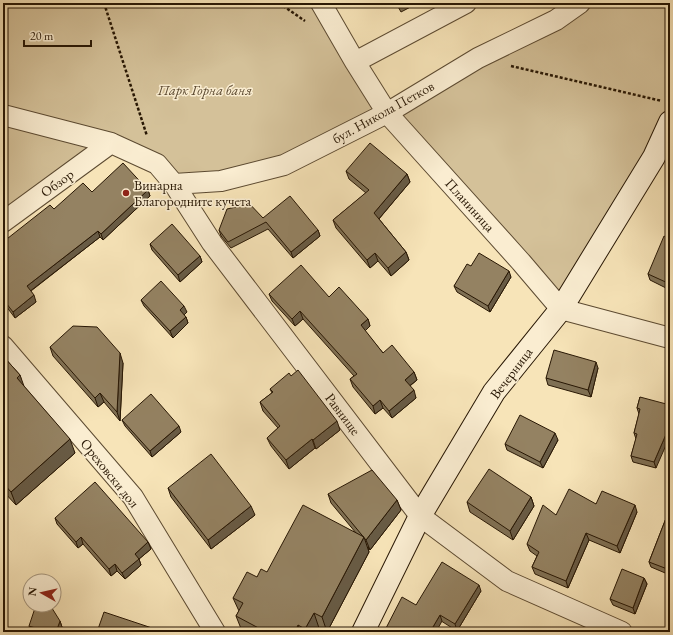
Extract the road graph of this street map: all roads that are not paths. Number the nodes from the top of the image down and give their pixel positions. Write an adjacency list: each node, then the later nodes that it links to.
1 (321, 3): 4 (street, Планиница)
2 (466, 3): 4 (street)
3 (580, 3): 5 (street, бул. Никола Петков)
4 (355, 62): 5 (street, Планиница)
5 (387, 113): 9 (street, бул. Никола Петков); 11 (street, Планиница)
6 (3, 115): 8 (street, Равнище)
7 (670, 122): 11 (street, Вечерница)
8 (111, 144): 9 (street, Равнище); 10 (street, Обзор)
9 (174, 184): 14 (street, Равнище)
10 (3, 222)
11 (560, 309): 12 (street); 14 (street, Вечерница)
12 (670, 338)
13 (3, 346): 15 (street, Ореховски дол)
14 (420, 516): 16 (street, Вечерница); 17 (street, Равнище)
15 (215, 632)
16 (363, 632)
17 (622, 632)

